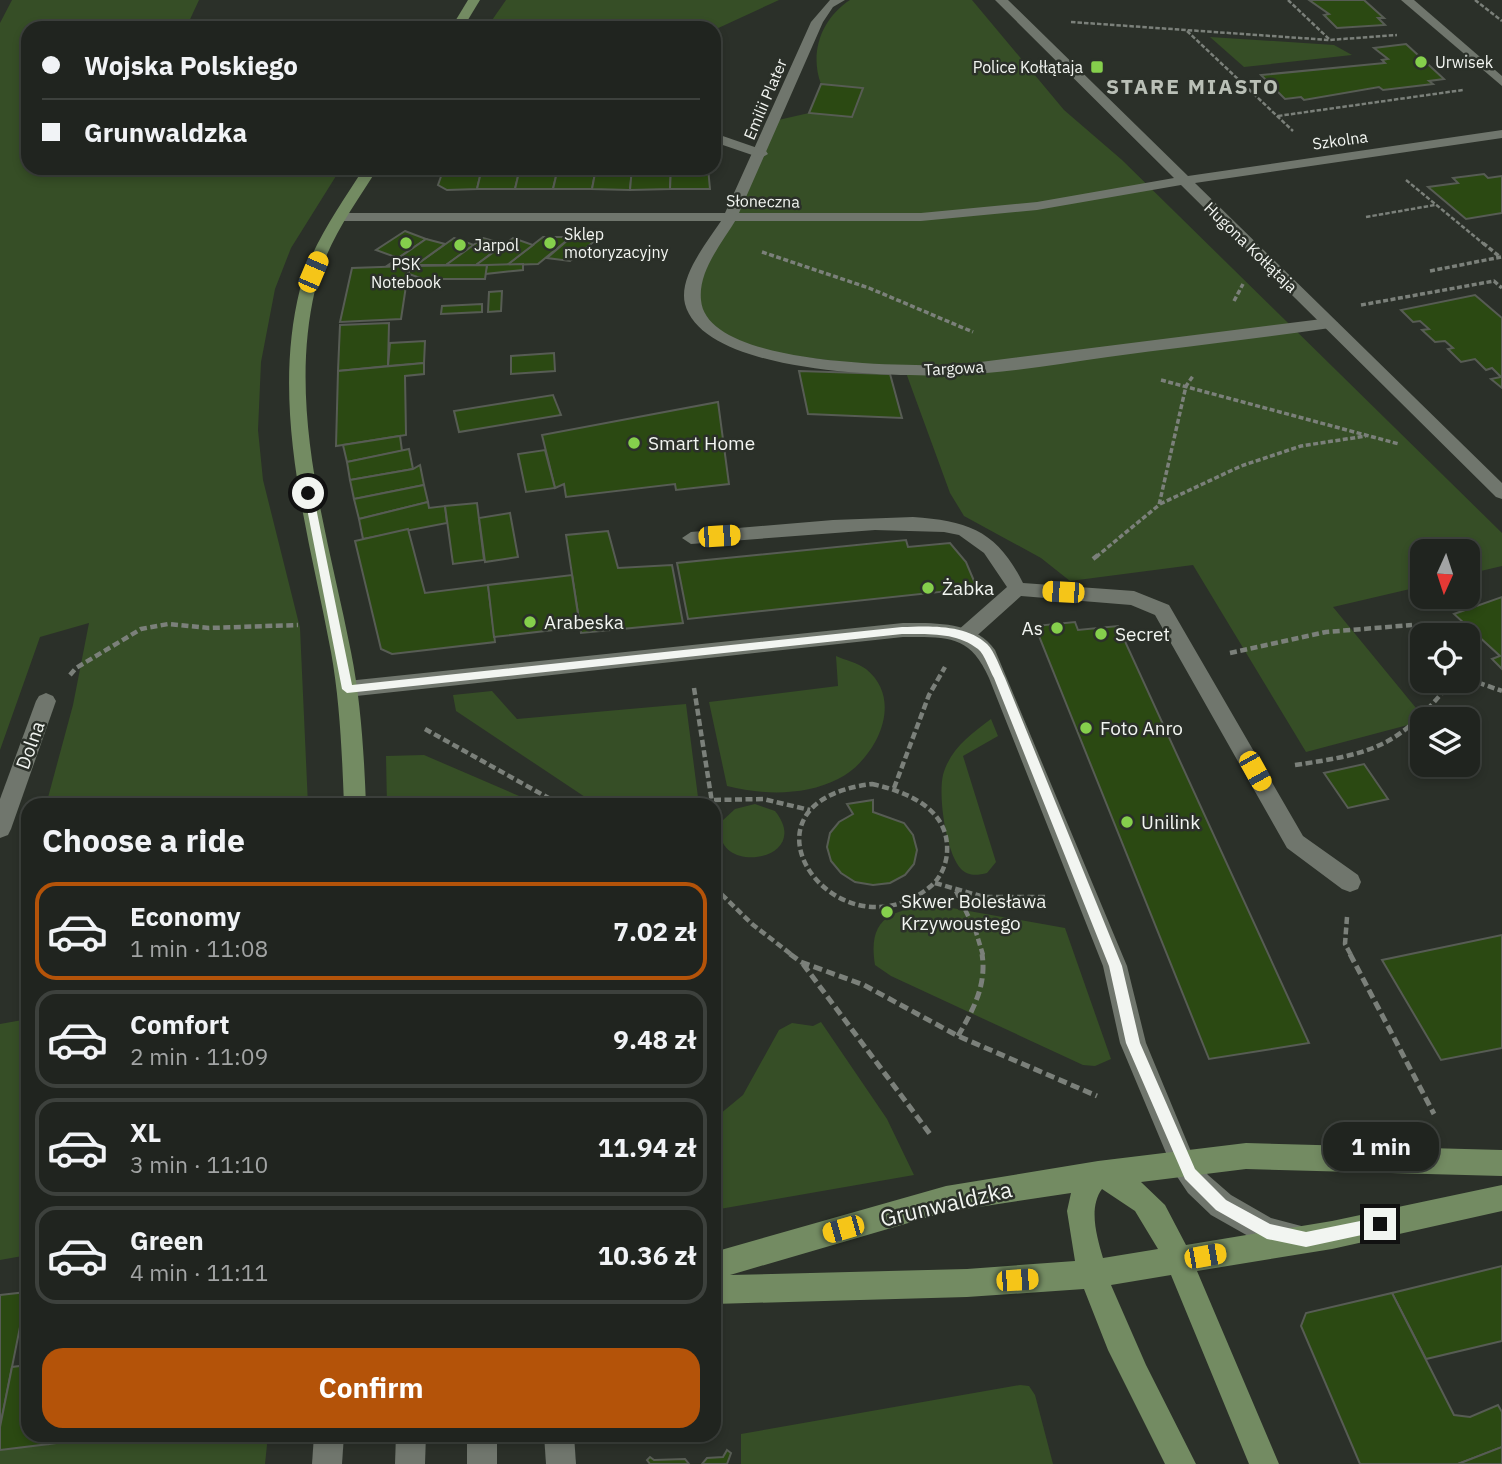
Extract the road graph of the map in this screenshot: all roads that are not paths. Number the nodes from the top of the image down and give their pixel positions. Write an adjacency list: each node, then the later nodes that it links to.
1 (474, 0): 5 (street)
2 (839, 0): 9 (street, Emilii Plater)
3 (1001, 0): 11 (street, Hugona Kołłątaja)
4 (1407, 0): 6 (street)
5 (461, 21)
6 (1502, 82)
7 (1502, 134): 11 (street, Szkolna)
8 (721, 139): 9 (street)
9 (761, 154): 13 (street, Emilii Plater)
10 (367, 175): 12 (street)
11 (1183, 181): 13 (street, Słoneczna); 14 (street, Hugona Kołłątaja)
12 (340, 217): 13 (street, Słoneczna); 19 (street)
13 (730, 218): 14 (street, Targowa)
14 (1330, 323): 15 (street, Hugona Kołłątaja)
15 (1502, 493)
16 (691, 538): 17 (street)
17 (1017, 589): 18 (street); 23 (street)
18 (964, 636): 19 (street); 24 (street)
19 (347, 689): 21 (street)
20 (46, 701): 22 (street, Dolna)
21 (355, 798)
22 (0, 829)
23 (1350, 882)
24 (1183, 1163): 25 (street, Grunwaldzka); 26 (street, Grunwaldzka); 28 (street)
25 (1502, 1163)
26 (1098, 1174): 29 (street); 30 (street, Grunwaldzka); 31 (street)
27 (1502, 1198): 28 (street)
28 (1306, 1239): 29 (street)
29 (1179, 1261): 31 (street); 42 (street)
30 (721, 1264)
31 (1093, 1274): 32 (street); 41 (street)
32 (721, 1290)
33 (329, 1442): 37 (street)
34 (411, 1442): 38 (street)
35 (482, 1442): 39 (street)
36 (559, 1442): 40 (street)
37 (327, 1464)
38 (410, 1464)
39 (482, 1464)
40 (561, 1464)
41 (1181, 1464)
42 (1264, 1464)

